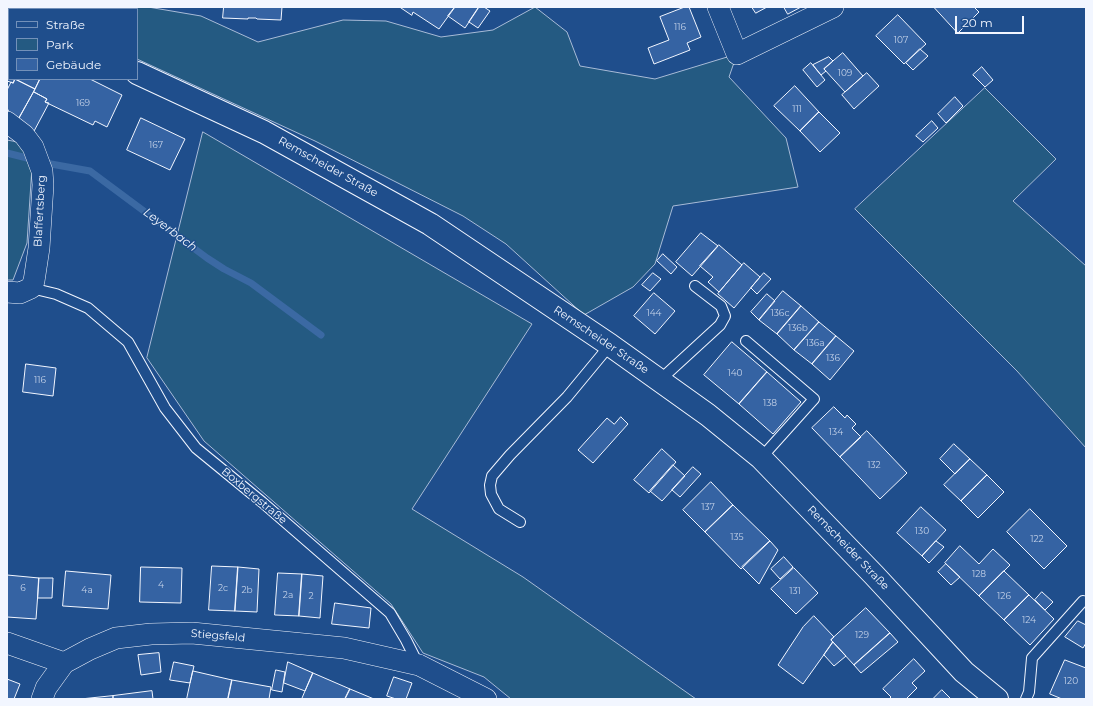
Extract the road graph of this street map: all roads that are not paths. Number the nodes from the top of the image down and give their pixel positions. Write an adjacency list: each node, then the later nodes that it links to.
1 (718, 7): 2 (street)
2 (833, 7)
3 (138, 73): 9 (main road, Remscheider Straße)
4 (7, 122): 6 (street, Blaffertsberg)
5 (695, 286): 10 (lane)
6 (31, 288): 7 (street); 16 (lane, Boxbergstraße)
7 (7, 292)
8 (746, 342): 11 (lane)
9 (610, 345): 10 (main road, Remscheider Straße); 12 (lane)
10 (660, 380): 11 (main road, Remscheider Straße)
11 (761, 458): 19 (main road, Remscheider Straße)
12 (520, 522)
13 (1084, 601): 20 (lane)
14 (7, 643): 15 (street)
15 (64, 663): 16 (street, Stiegsfeld); 17 (street, Stiegsfeld)
16 (419, 665): 18 (street)
17 (42, 699)
18 (486, 699)
19 (998, 699)
20 (1026, 699)

